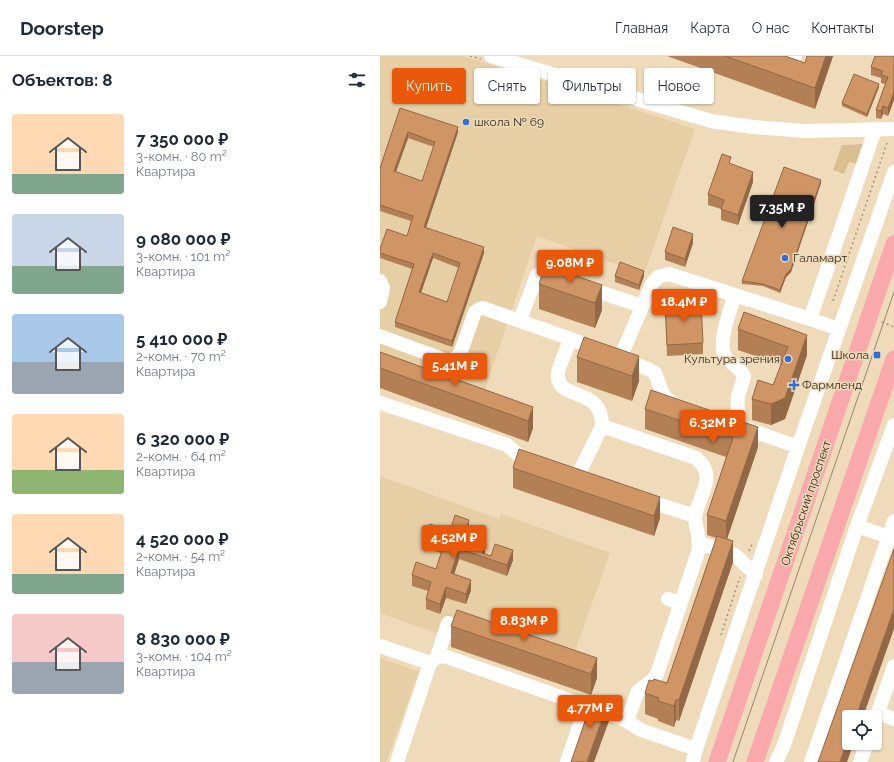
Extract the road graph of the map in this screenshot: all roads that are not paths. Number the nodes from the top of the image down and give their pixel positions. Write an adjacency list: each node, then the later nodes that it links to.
1 (491, 56): 5 (street)
2 (756, 56): 3 (street)
3 (795, 56)
4 (893, 129): 5 (street)
5 (875, 130): 12 (street)
6 (894, 172): 14 (street)
7 (894, 244): 52 (main road, Октябрьский проспект)
8 (380, 280): 10 (street)
9 (735, 295): 11 (street); 12 (street); 24 (street)
10 (380, 302)
11 (642, 306): 13 (street); 17 (street)
12 (810, 319): 14 (street)
13 (520, 320): 15 (street); 16 (street)
14 (839, 329): 25 (street)
15 (380, 336)
16 (571, 339): 17 (street); 23 (street)
17 (620, 358): 20 (street)
18 (894, 359): 53 (main road)
19 (380, 403): 26 (street)
20 (691, 412)
21 (725, 422): 24 (street)
22 (894, 424): 33 (street)
23 (602, 426): 28 (street); 31 (street)
24 (739, 426): 25 (street)
25 (798, 447): 36 (street)
26 (549, 467)
27 (563, 472): 28 (street)
28 (577, 477): 29 (street)
29 (592, 482)
30 (629, 494): 31 (street)
31 (695, 516): 35 (street)
32 (894, 521): 34 (street)
33 (857, 526): 34 (street); 54 (street)
34 (891, 538): 55 (street)
35 (700, 543): 36 (street); 38 (street)
36 (756, 574): 49 (street)
37 (668, 599): 38 (street)
38 (681, 603): 47 (street)
39 (448, 623): 41 (street)
40 (380, 646): 41 (street)
41 (434, 660): 43 (street); 50 (street)
42 (894, 666): 44 (street)
43 (586, 706): 47 (street); 51 (street)
44 (878, 710)
45 (882, 718): 46 (street)
46 (894, 719)
47 (628, 721): 49 (street)
48 (864, 750): 56 (street)
49 (695, 756)
50 (397, 762)
51 (567, 762)
52 (718, 762)
53 (756, 762)
54 (776, 762)
55 (811, 762)
56 (860, 762)

